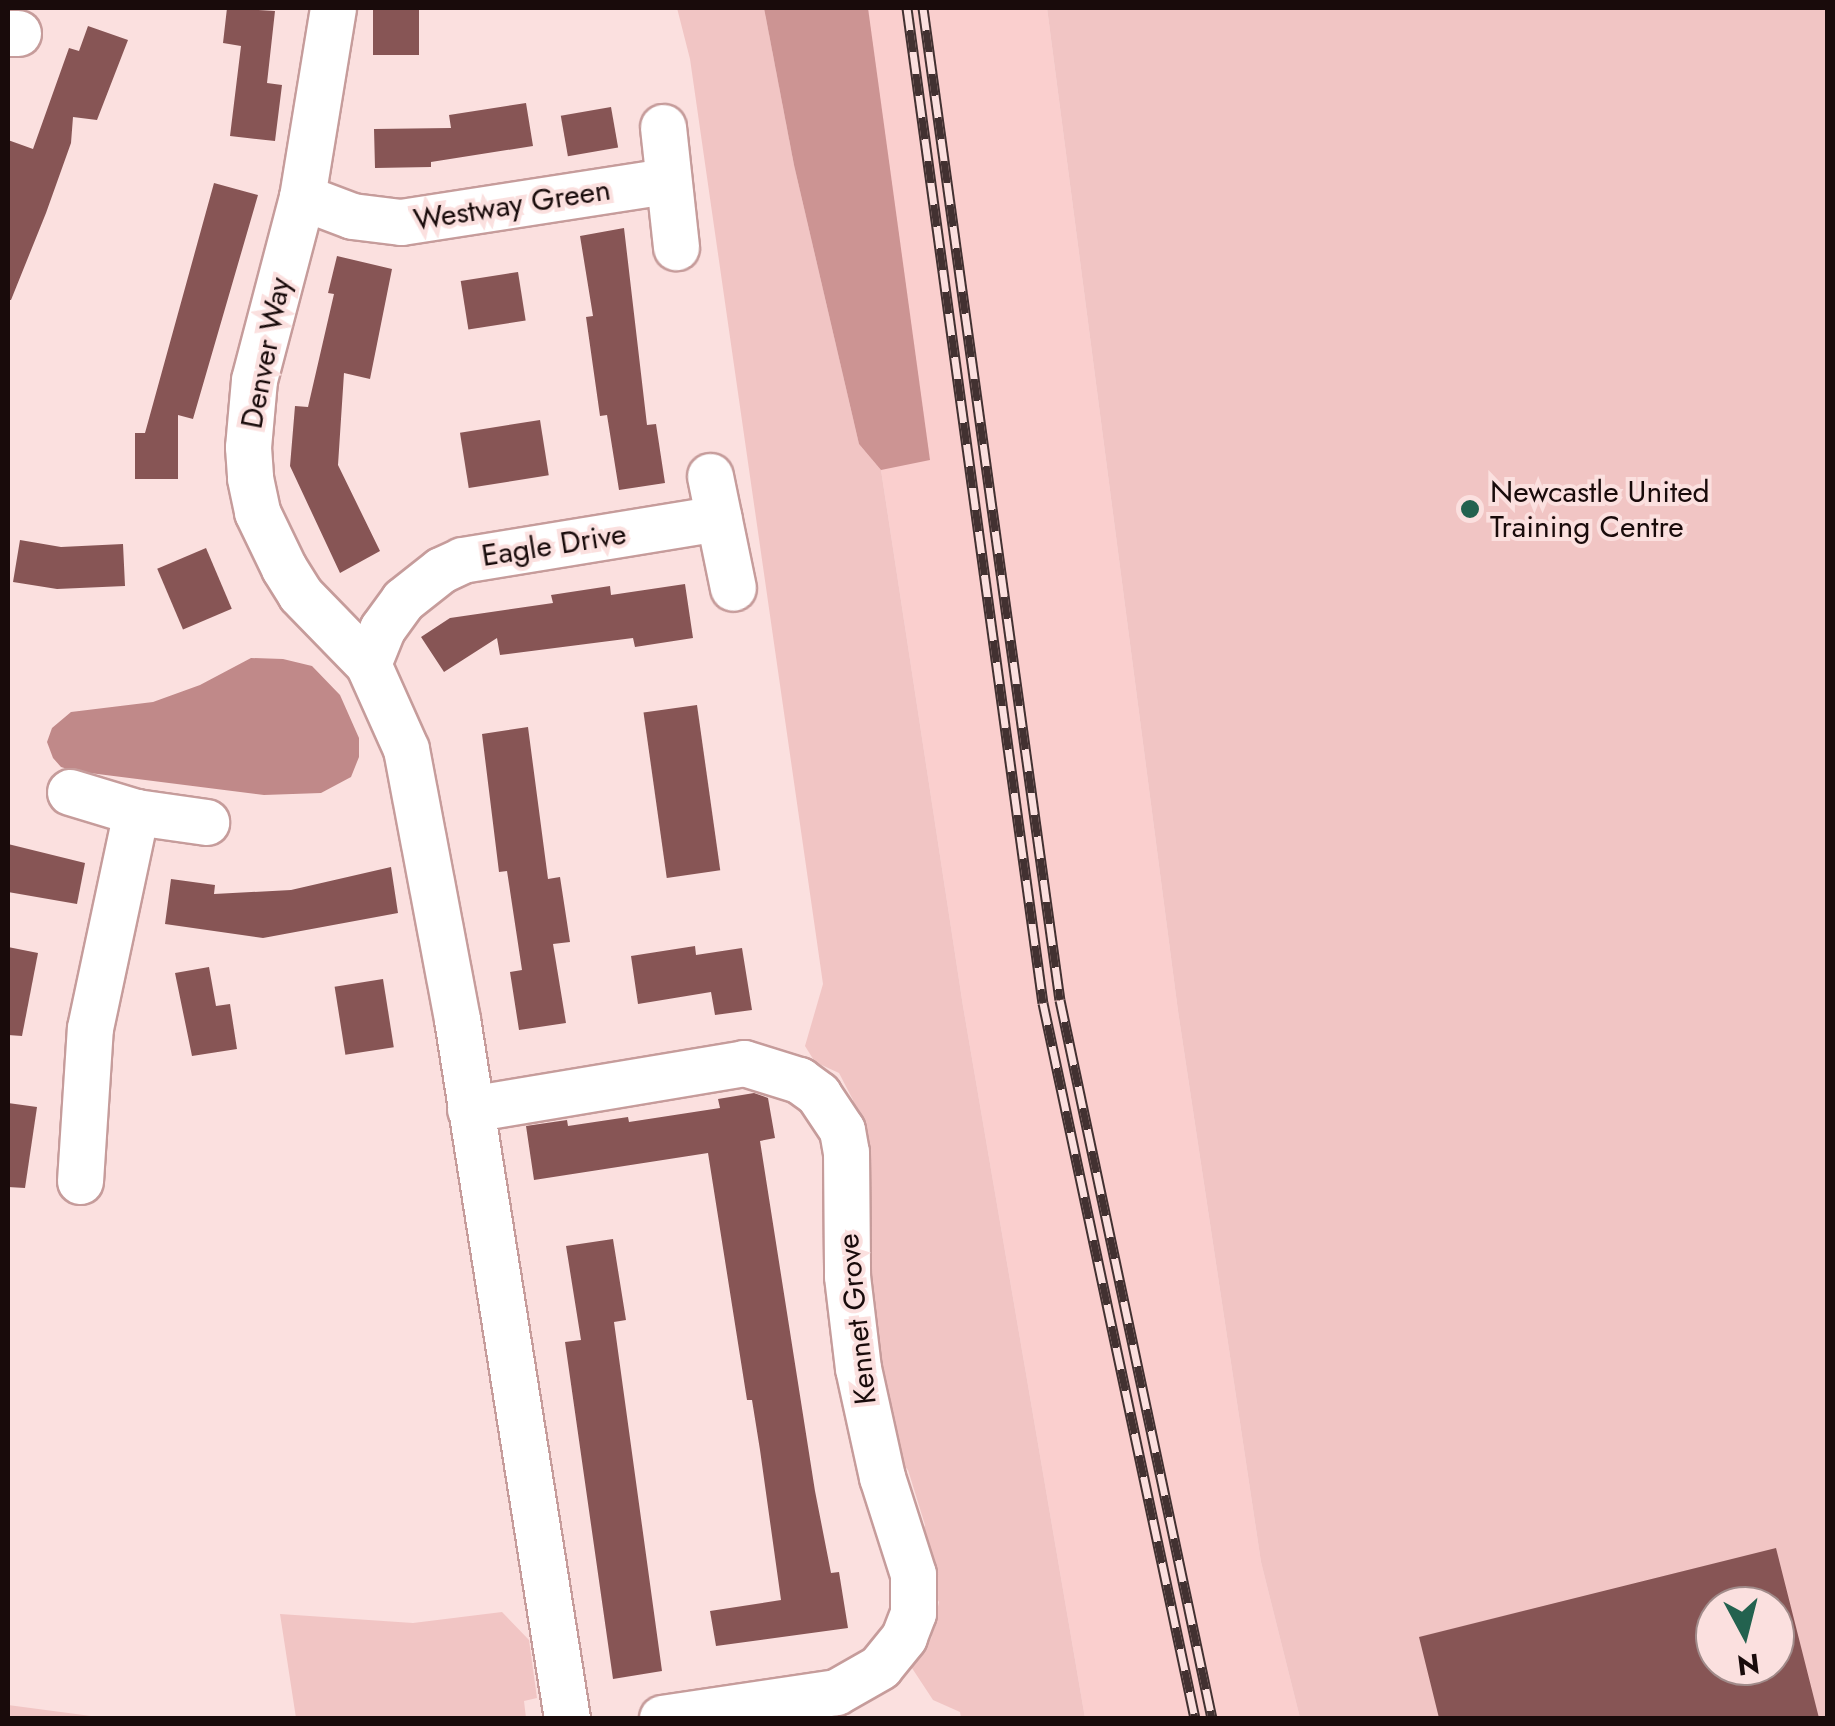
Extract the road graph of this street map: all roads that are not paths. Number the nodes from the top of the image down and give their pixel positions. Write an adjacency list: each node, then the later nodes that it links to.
1 (333, 8): 4 (street, Denver Way)
2 (663, 127): 3 (street)
3 (666, 182): 4 (street, Westway Green); 5 (street)
4 (302, 197): 7 (street, Denver Way)
5 (676, 246)
6 (733, 588): 7 (street, Eagle Drive)
7 (368, 664): 11 (street, Denver Way)
8 (70, 792): 9 (street)
9 (136, 812): 10 (street); 12 (street)
10 (206, 822)
11 (470, 1109): 13 (street, Denver Way); 14 (street, Kennet Grove)
12 (80, 1181)
13 (567, 1718)
14 (662, 1718)

